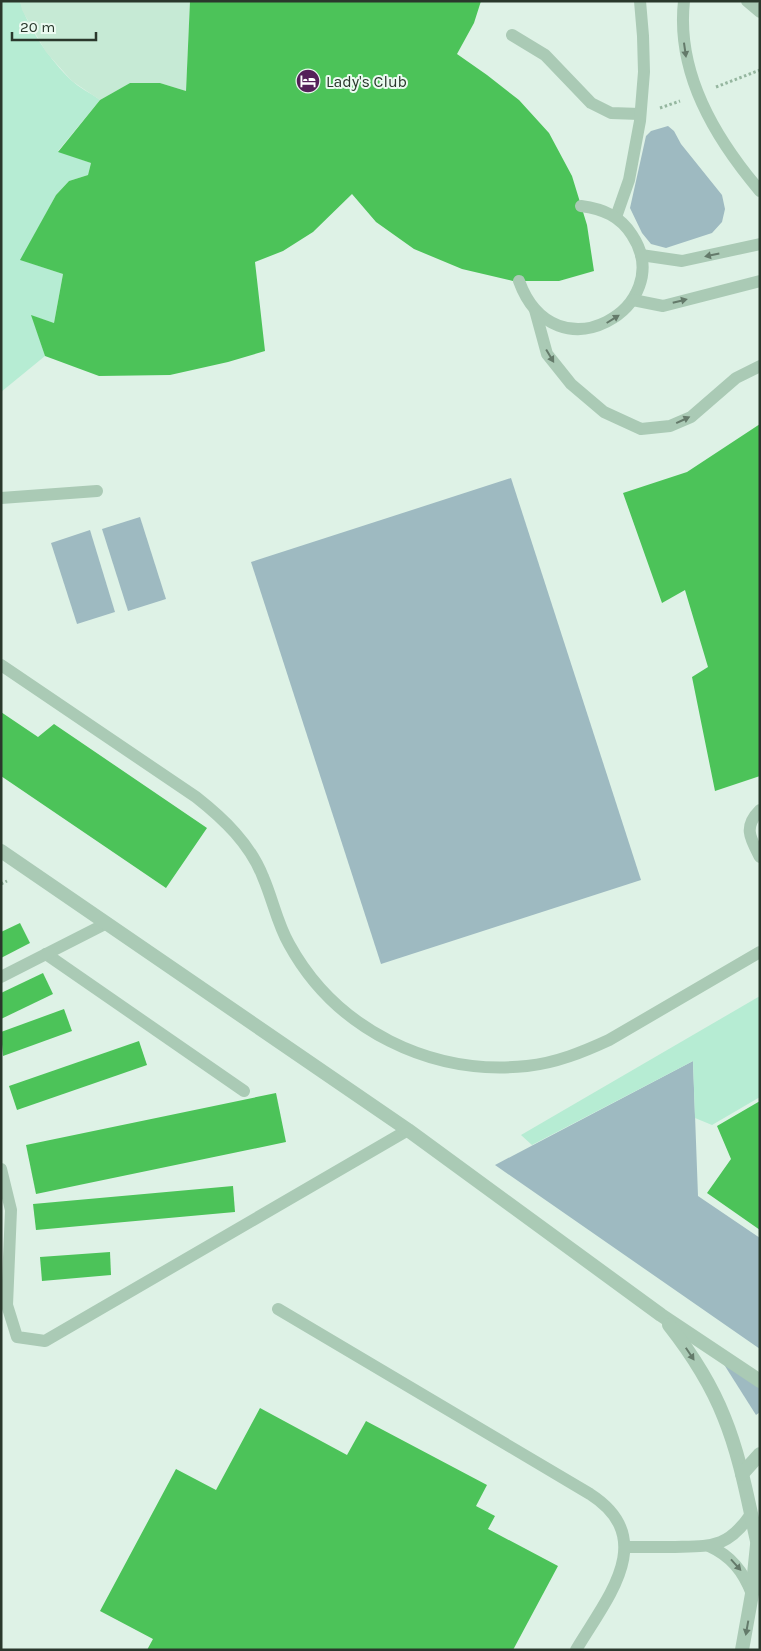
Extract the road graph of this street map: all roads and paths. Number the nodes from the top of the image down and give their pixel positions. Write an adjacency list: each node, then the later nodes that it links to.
1 (640, 1): 6 (lane)
2 (684, 1): 7 (lane, one-way to 7)
3 (747, 1): 4 (lane)
4 (760, 12)
5 (512, 34): 6 (lane)
6 (640, 114): 9 (lane)
7 (760, 191)
8 (581, 206): 9 (lane)
9 (616, 217): 11 (lane)
10 (759, 243): 11 (lane, one-way to 11)
11 (641, 255): 14 (lane)
12 (760, 280): 14 (lane, one-way to 12)
13 (520, 281): 15 (lane)
14 (633, 300): 15 (lane, one-way to 14)
15 (535, 310): 16 (lane, one-way to 16)
16 (760, 366)
17 (97, 491): 18 (lane)
18 (1, 498)
19 (1, 665): 24 (lane)
20 (760, 810): 22 (lane)
21 (1, 851): 23 (street)
22 (760, 857)
23 (107, 923): 25 (lane); 28 (street)
24 (760, 952)
25 (46, 954): 26 (lane); 27 (lane)
26 (1, 977)
27 (244, 1091)
28 (408, 1130): 29 (lane); 31 (street)
29 (1, 1169)
30 (278, 1309): 37 (lane)
31 (661, 1315): 32 (street); 34 (street, one-way to 34)
32 (760, 1381)
33 (760, 1454): 34 (street)
34 (742, 1474): 35 (street)
35 (751, 1514): 36 (lane); 38 (street)
36 (709, 1546): 37 (lane); 39 (lane, one-way to 39)
37 (625, 1547): 40 (lane)
38 (759, 1550): 39 (street)
39 (752, 1594): 41 (street, one-way to 41)
40 (576, 1650)
41 (742, 1650)

